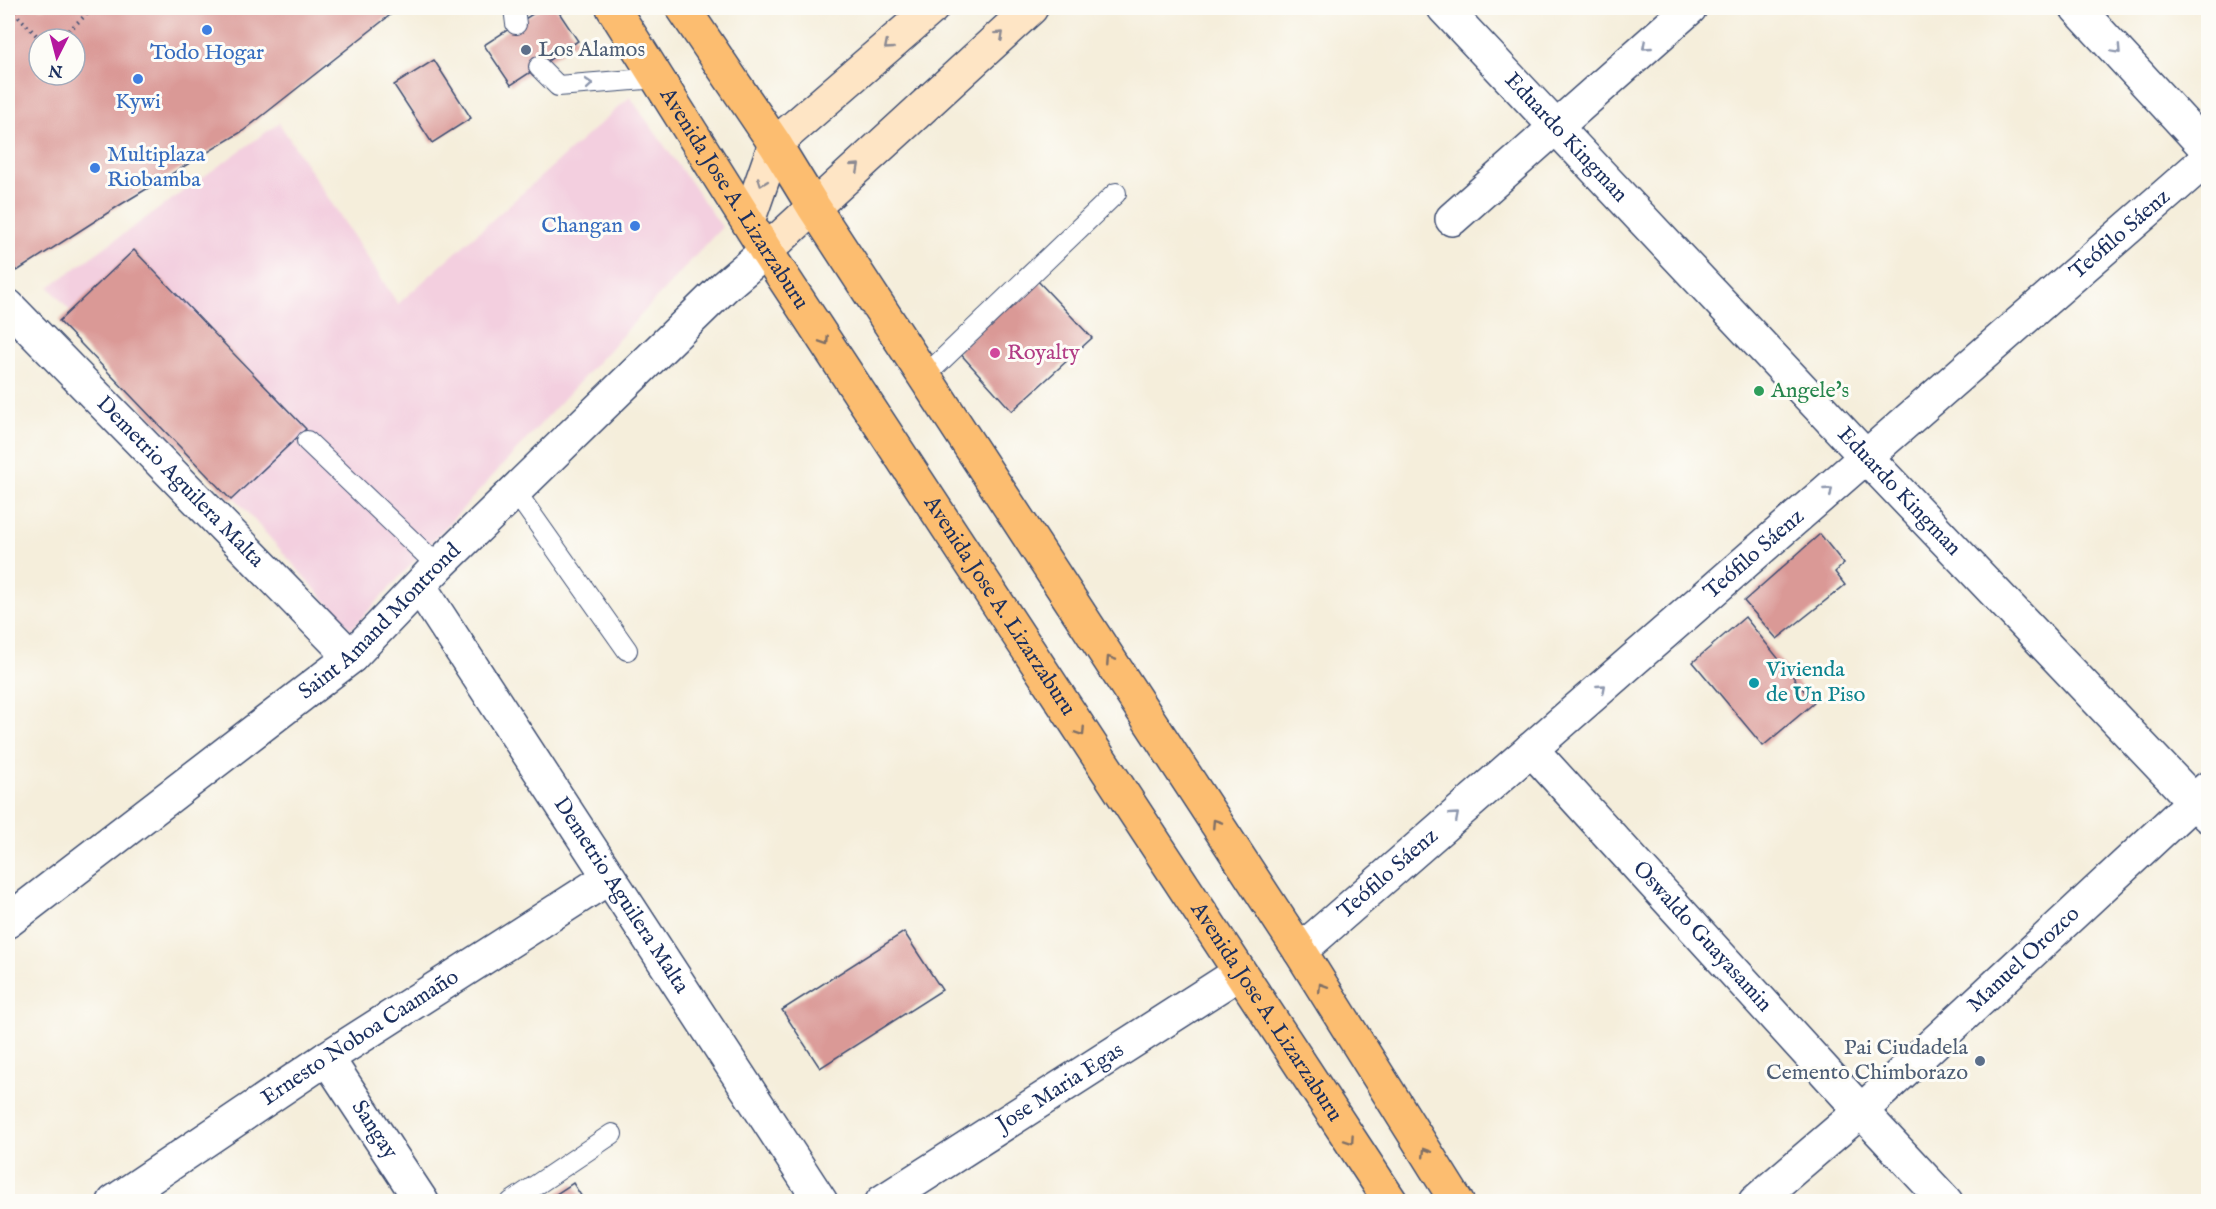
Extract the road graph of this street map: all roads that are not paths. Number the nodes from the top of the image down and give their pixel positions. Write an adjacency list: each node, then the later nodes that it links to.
1 (614, 8): 9 (main road, Avenida Jose A. Lizarzaburu)
2 (683, 8): 11 (main road)
3 (933, 8): 11 (street, one-way to 11)
4 (1031, 8): 15 (street, one-way to 4)
5 (1444, 8): 10 (street, Eduardo Kingman)
6 (1690, 8): 10 (street, one-way to 10)
7 (2077, 8): 12 (street, one-way to 12)
8 (539, 67): 9 (lane, one-way to 9)
9 (658, 78): 17 (main road, Avenida Jose A. Lizarzaburu)
10 (1554, 126): 16 (street); 23 (street, Eduardo Kingman)
11 (775, 144): 15 (main road); 17 (street, one-way to 17)
12 (2208, 150)
13 (2208, 158): 23 (street, Teófilo Sáenz)
14 (1116, 193): 21 (lane)
15 (813, 206): 18 (street); 21 (main road)
16 (1452, 219)
17 (748, 221): 18 (main road, Avenida Jose A. Lizarzaburu); 19 (street, Saint Amand Montrond)
18 (766, 251): 19 (street, Saint Amand Montrond); 33 (main road, Avenida Jose A. Lizarzaburu, one-way to 33)
19 (724, 287): 24 (street, Saint Amand Montrond)
20 (13, 322): 27 (street, Demetrio Aguilera Malta)
21 (924, 377): 32 (main road, one-way to 21)
22 (307, 441): 25 (lane)
23 (1867, 458): 28 (street, Teófilo Sáenz, one-way to 23); 29 (street, Eduardo Kingman)
24 (515, 491): 25 (street, Saint Amand Montrond); 26 (lane)
25 (429, 577): 27 (street, Saint Amand Montrond); 30 (street, Demetrio Aguilera Malta)
26 (627, 650)
27 (351, 657): 31 (street, Saint Amand Montrond)
28 (1531, 749): 32 (street, Teófilo Sáenz, one-way to 28); 35 (street, Oswaldo Guayasamin)
29 (2204, 802): 35 (street, Manuel Orozco)
30 (608, 878): 34 (street, Ernesto Noboa Caamaño); 40 (street, Demetrio Aguilera Malta)
31 (8, 921)
32 (1300, 951): 43 (main road, one-way to 32)
33 (1239, 973): 41 (street, Jose Maria Egas); 42 (main road, Avenida Jose A. Lizarzaburu, one-way to 42)
34 (327, 1058): 37 (street, Ernesto Noboa Caamaño); 38 (street, Sangay)
35 (1861, 1110): 44 (street, Manuel Orozco); 45 (street, Oswaldo Guayasamin)
36 (612, 1134): 39 (lane)
37 (114, 1202)
38 (422, 1202)
39 (511, 1202)
40 (821, 1202)
41 (882, 1202)
42 (1391, 1202)
43 (1457, 1202)
44 (1755, 1202)
45 (1946, 1202)

